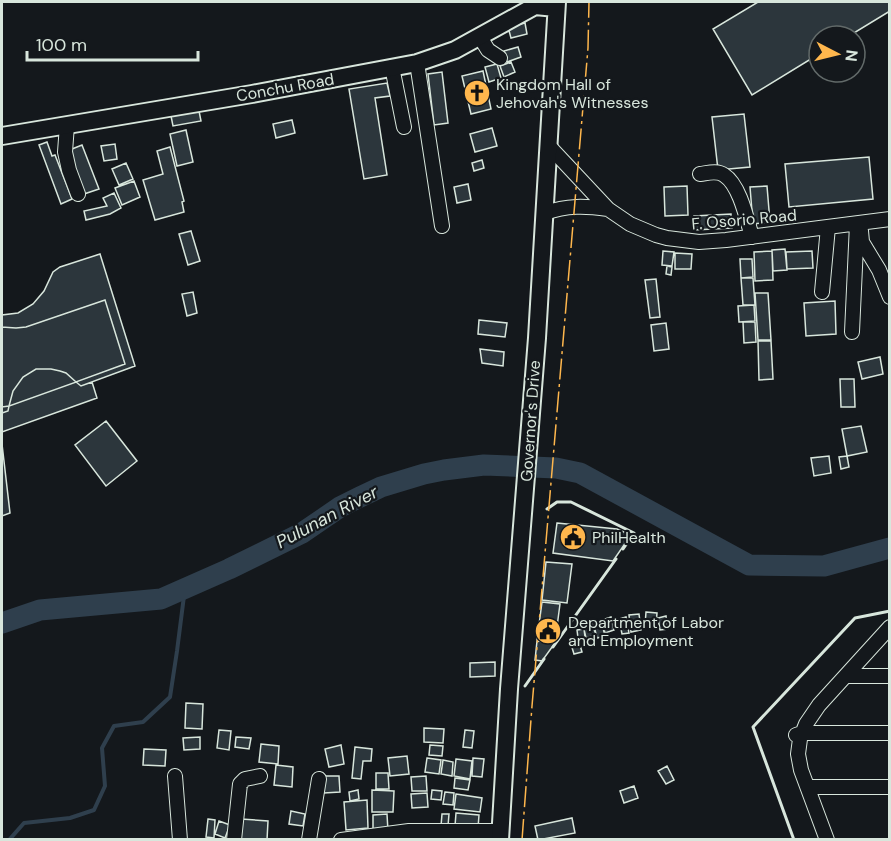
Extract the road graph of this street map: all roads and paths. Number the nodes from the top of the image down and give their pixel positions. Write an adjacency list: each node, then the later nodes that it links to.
1 (556, 4): 2 (main road, Conchu Road); 9 (main road, Governor's Drive)
2 (480, 37): 3 (street); 4 (main road, Conchu Road)
3 (500, 58)
4 (417, 63): 5 (main road, Conchu Road); 16 (street)
5 (392, 67): 6 (main road, Conchu Road); 7 (street)
6 (67, 125): 8 (main road, Conchu Road); 11 (street)
7 (404, 128)
8 (2, 136)
9 (548, 145): 12 (street, F. Osorio Road); 13 (main road, Governor's Drive)
10 (700, 174): 18 (street)
11 (78, 194)
12 (608, 210): 13 (street, F. Osorio Road); 18 (street, F. Osorio Road)
13 (545, 213): 32 (main road, Governor's Drive)
14 (890, 219): 15 (street, F. Osorio Road)
15 (858, 223): 17 (street, F. Osorio Road); 20 (street); 21 (street)
16 (442, 226)
17 (828, 227): 18 (street, F. Osorio Road); 19 (street)
18 (752, 237)
19 (822, 292)
20 (890, 297)
21 (852, 332)
22 (890, 627): 23 (street)
23 (846, 676): 24 (street); 26 (street)
24 (890, 676)
25 (890, 732): 26 (street)
26 (797, 735): 30 (street)
27 (176, 776): 33 (street)
28 (260, 776): 34 (street)
29 (318, 779): 35 (street)
30 (808, 787): 31 (street); 37 (street)
31 (890, 787)
32 (500, 835): 36 (street)
33 (180, 840)
34 (234, 840)
35 (309, 840)
36 (341, 840)
37 (827, 840)

